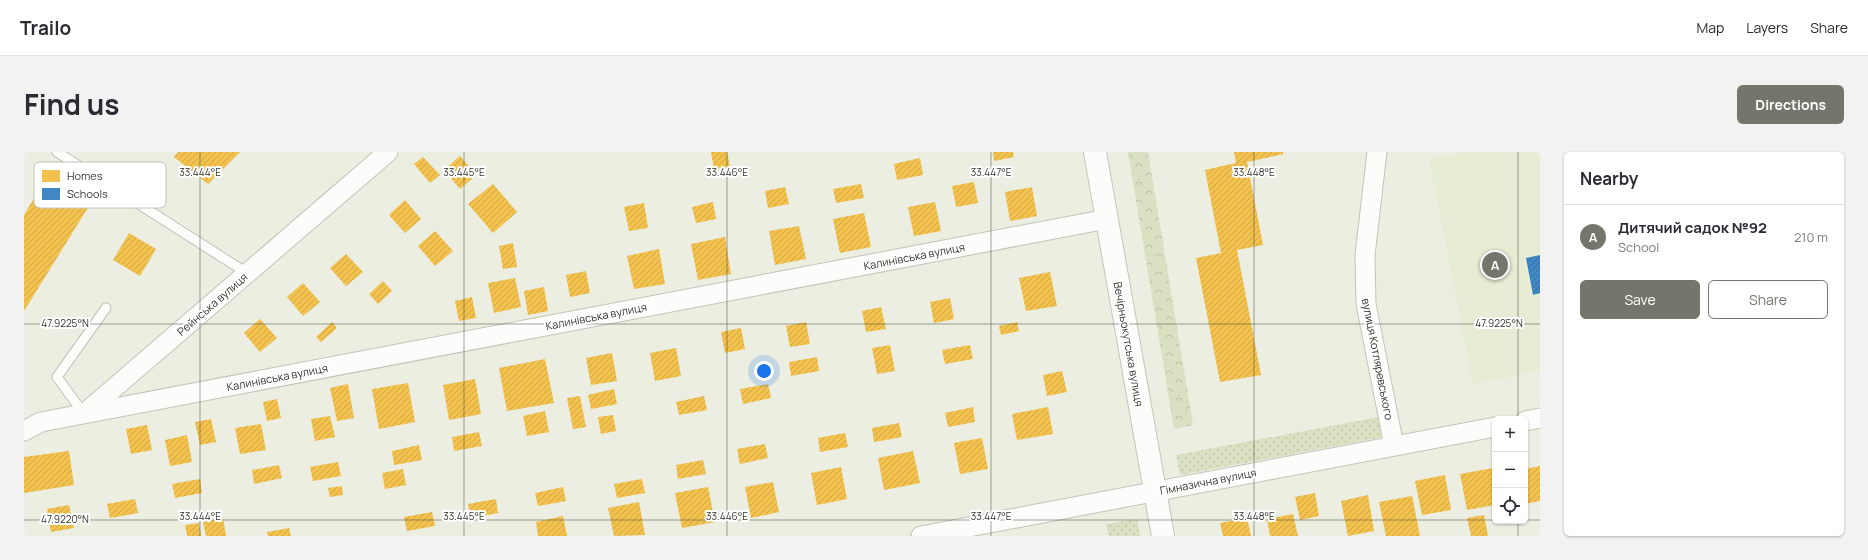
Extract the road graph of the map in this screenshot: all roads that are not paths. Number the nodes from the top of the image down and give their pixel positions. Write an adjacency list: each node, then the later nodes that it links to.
1 (57, 152): 5 (lane)
2 (388, 152): 8 (street, Рейнська вулиця)
3 (1095, 152): 7 (street, Вечірньокутська вулиця)
4 (1377, 152): 15 (street, вулиця Котляревського)
5 (73, 162)
6 (145, 208): 8 (lane)
7 (1107, 219): 10 (street, Калинівська вулиця); 16 (street, Вечірньокутська вулиця)
8 (247, 273): 10 (street, Рейнська вулиця)
9 (106, 308): 10 (lane)
10 (84, 414): 14 (street)
11 (1540, 418): 12 (street)
12 (1528, 420)
13 (1492, 428): 15 (street, Гімназична вулиця)
14 (24, 431)
15 (1394, 446): 16 (street, Гімназична вулиця)
16 (1155, 491): 17 (street, Гімназична вулиця); 18 (street, Вечірньокутська вулиця)
17 (921, 536)
18 (1163, 536)

